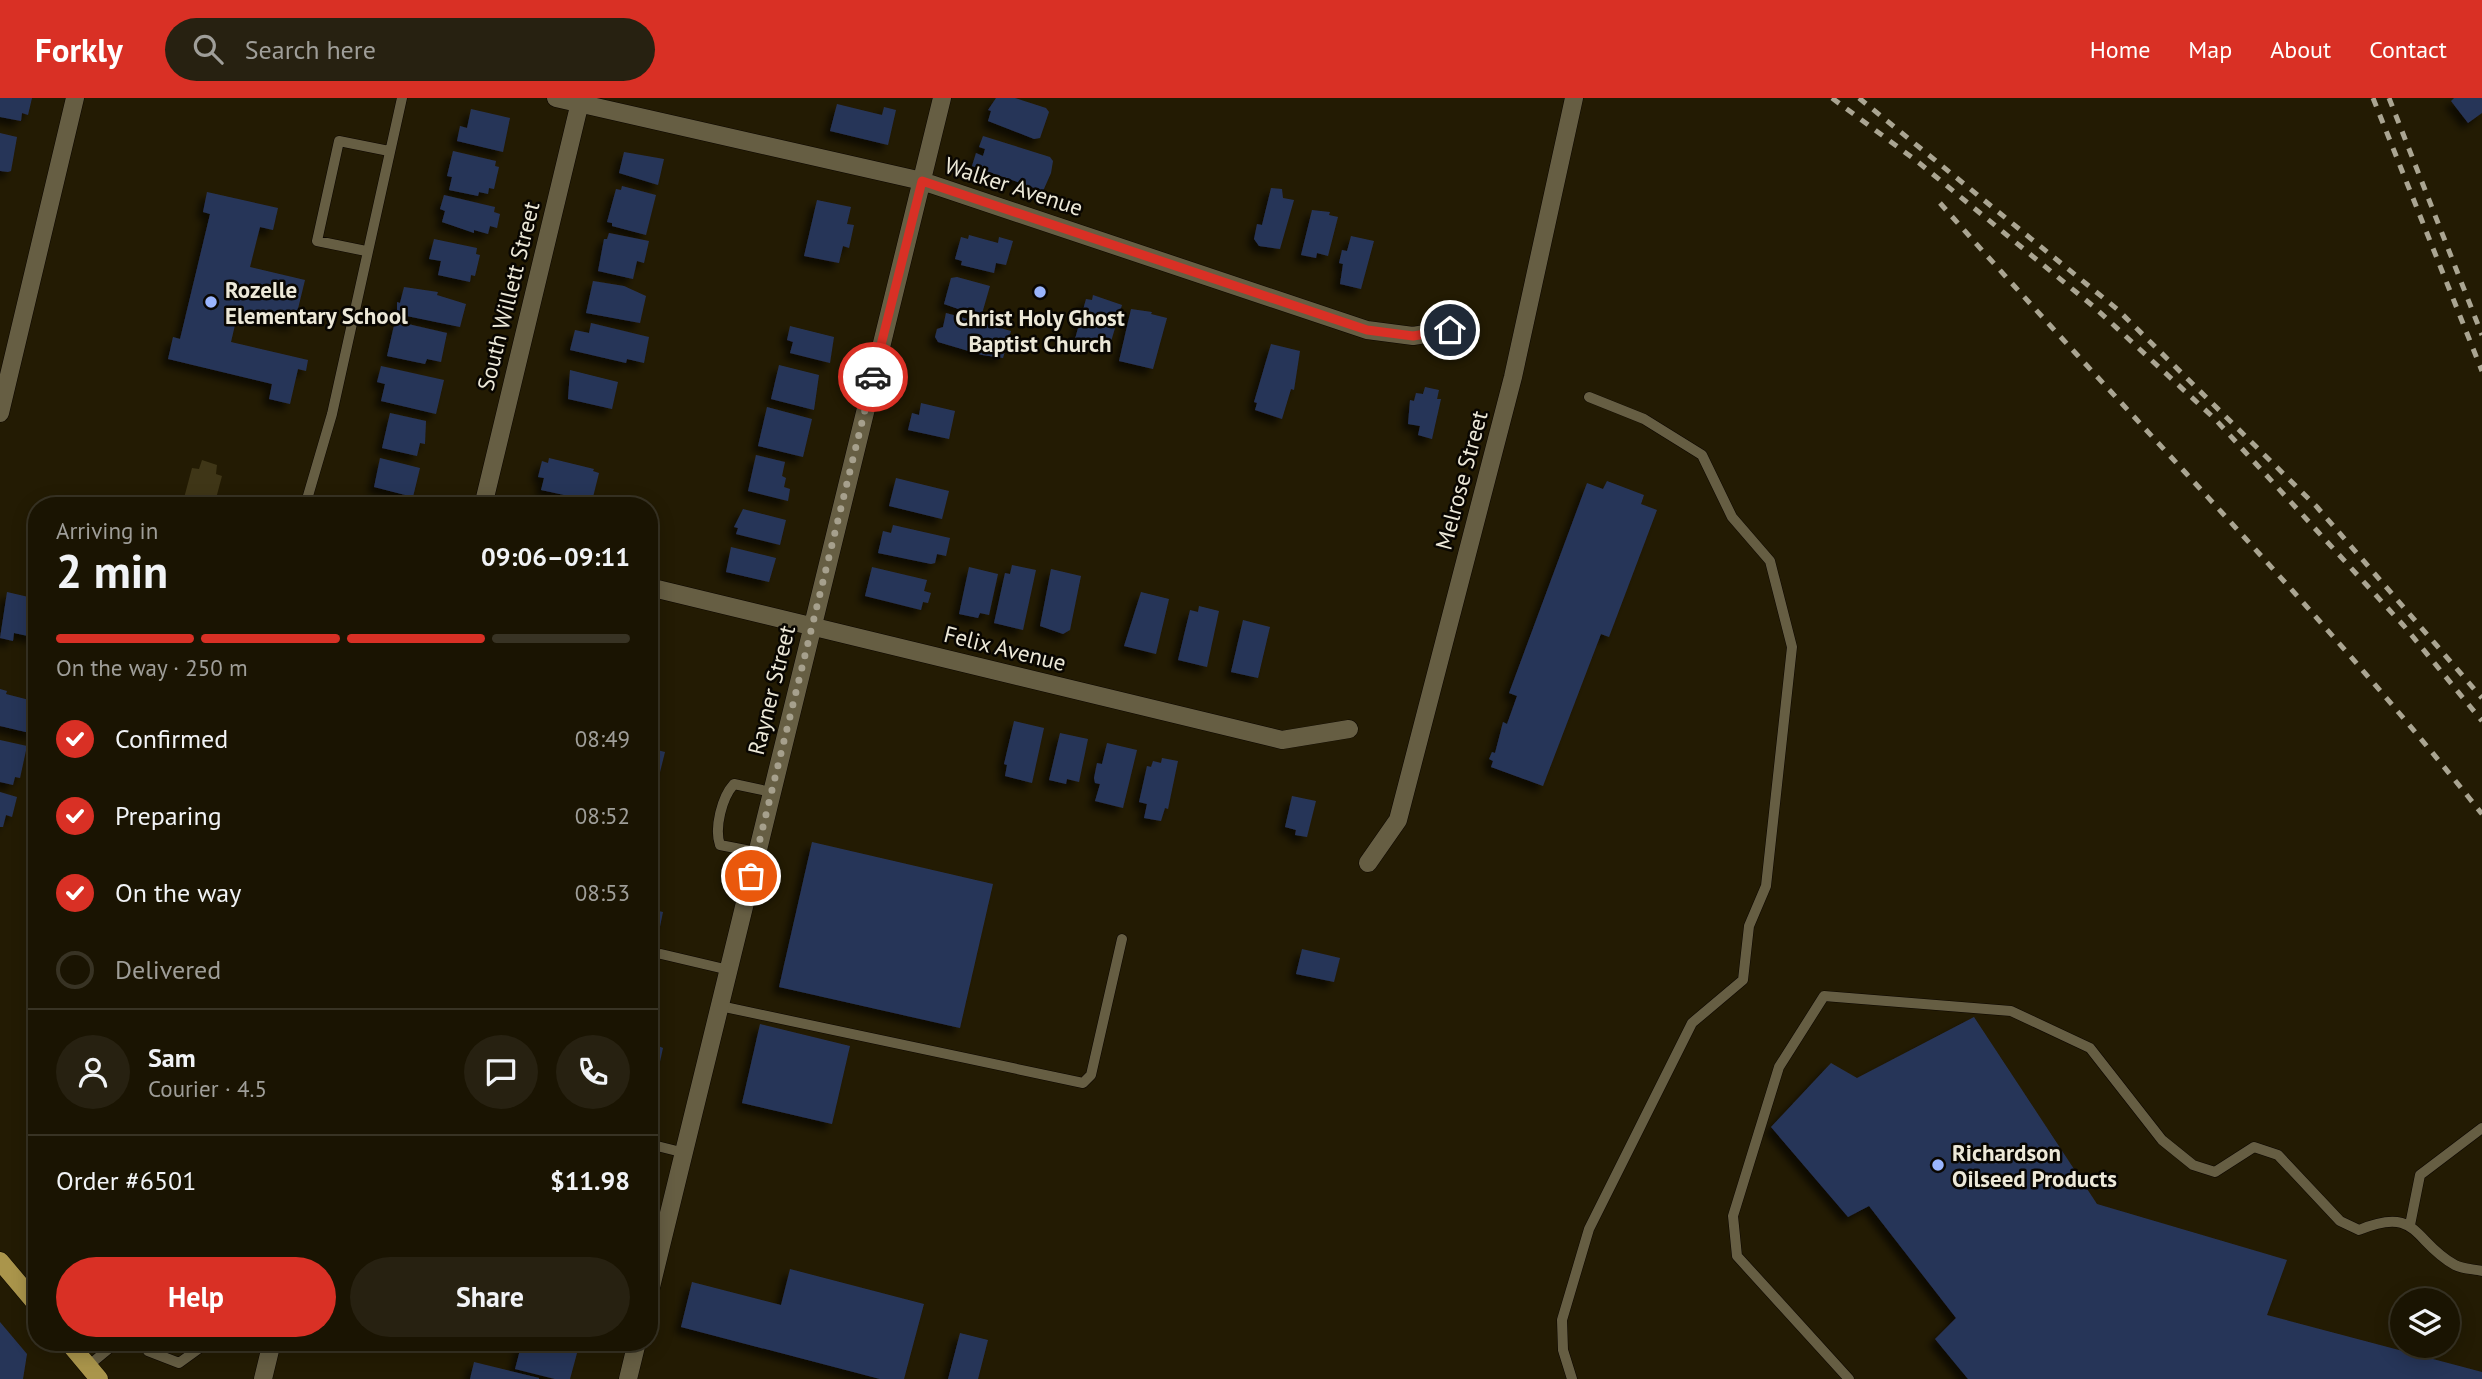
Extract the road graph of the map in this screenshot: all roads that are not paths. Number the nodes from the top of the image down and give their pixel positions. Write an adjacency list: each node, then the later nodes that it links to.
1 (75, 98): 12 (street)
2 (402, 98): 7 (lane)
3 (556, 98): 6 (street, Walker Avenue)
4 (942, 98): 8 (street, Rayner Street)
5 (1574, 98): 20 (street, Melrose Street)
6 (580, 101): 8 (street, Walker Avenue); 14 (street, South Willett Street)
7 (389, 151): 9 (lane); 9 (lane)
8 (922, 181): 10 (street, Walker Avenue); 16 (street, Rayner Street)
9 (366, 251): 13 (lane)
10 (1450, 330)
11 (1589, 397): 42 (lane)
12 (0, 412)
13 (308, 497)
14 (485, 497)
15 (658, 589): 16 (street, Felix Avenue)
16 (812, 626): 17 (street, Felix Avenue); 18 (street, Rayner Street)
17 (1349, 729)
18 (771, 792): 19 (street, Rayner Street); 19 (lane)
19 (757, 852): 23 (street, Rayner Street)
20 (1368, 863)
21 (1122, 939): 24 (lane)
22 (661, 954): 23 (lane)
23 (729, 970): 24 (street, Rayner Street)
24 (720, 1006): 27 (street, Rayner Street)
25 (2482, 1128): 28 (lane)
26 (658, 1146): 27 (lane)
27 (685, 1153): 29 (street, Rayner Street)
28 (2410, 1225): 31 (lane); 43 (lane)
29 (658, 1260)
30 (0, 1261): 32 (main road)
31 (2482, 1271)
32 (28, 1294)
33 (76, 1351): 39 (main road)
34 (110, 1351): 39 (lane)
35 (148, 1351): 36 (lane)
36 (196, 1351)
37 (270, 1351): 40 (street)
38 (635, 1351): 41 (street)
39 (94, 1372)
40 (263, 1379)
41 (628, 1379)
42 (1572, 1379)
43 (1849, 1379)

